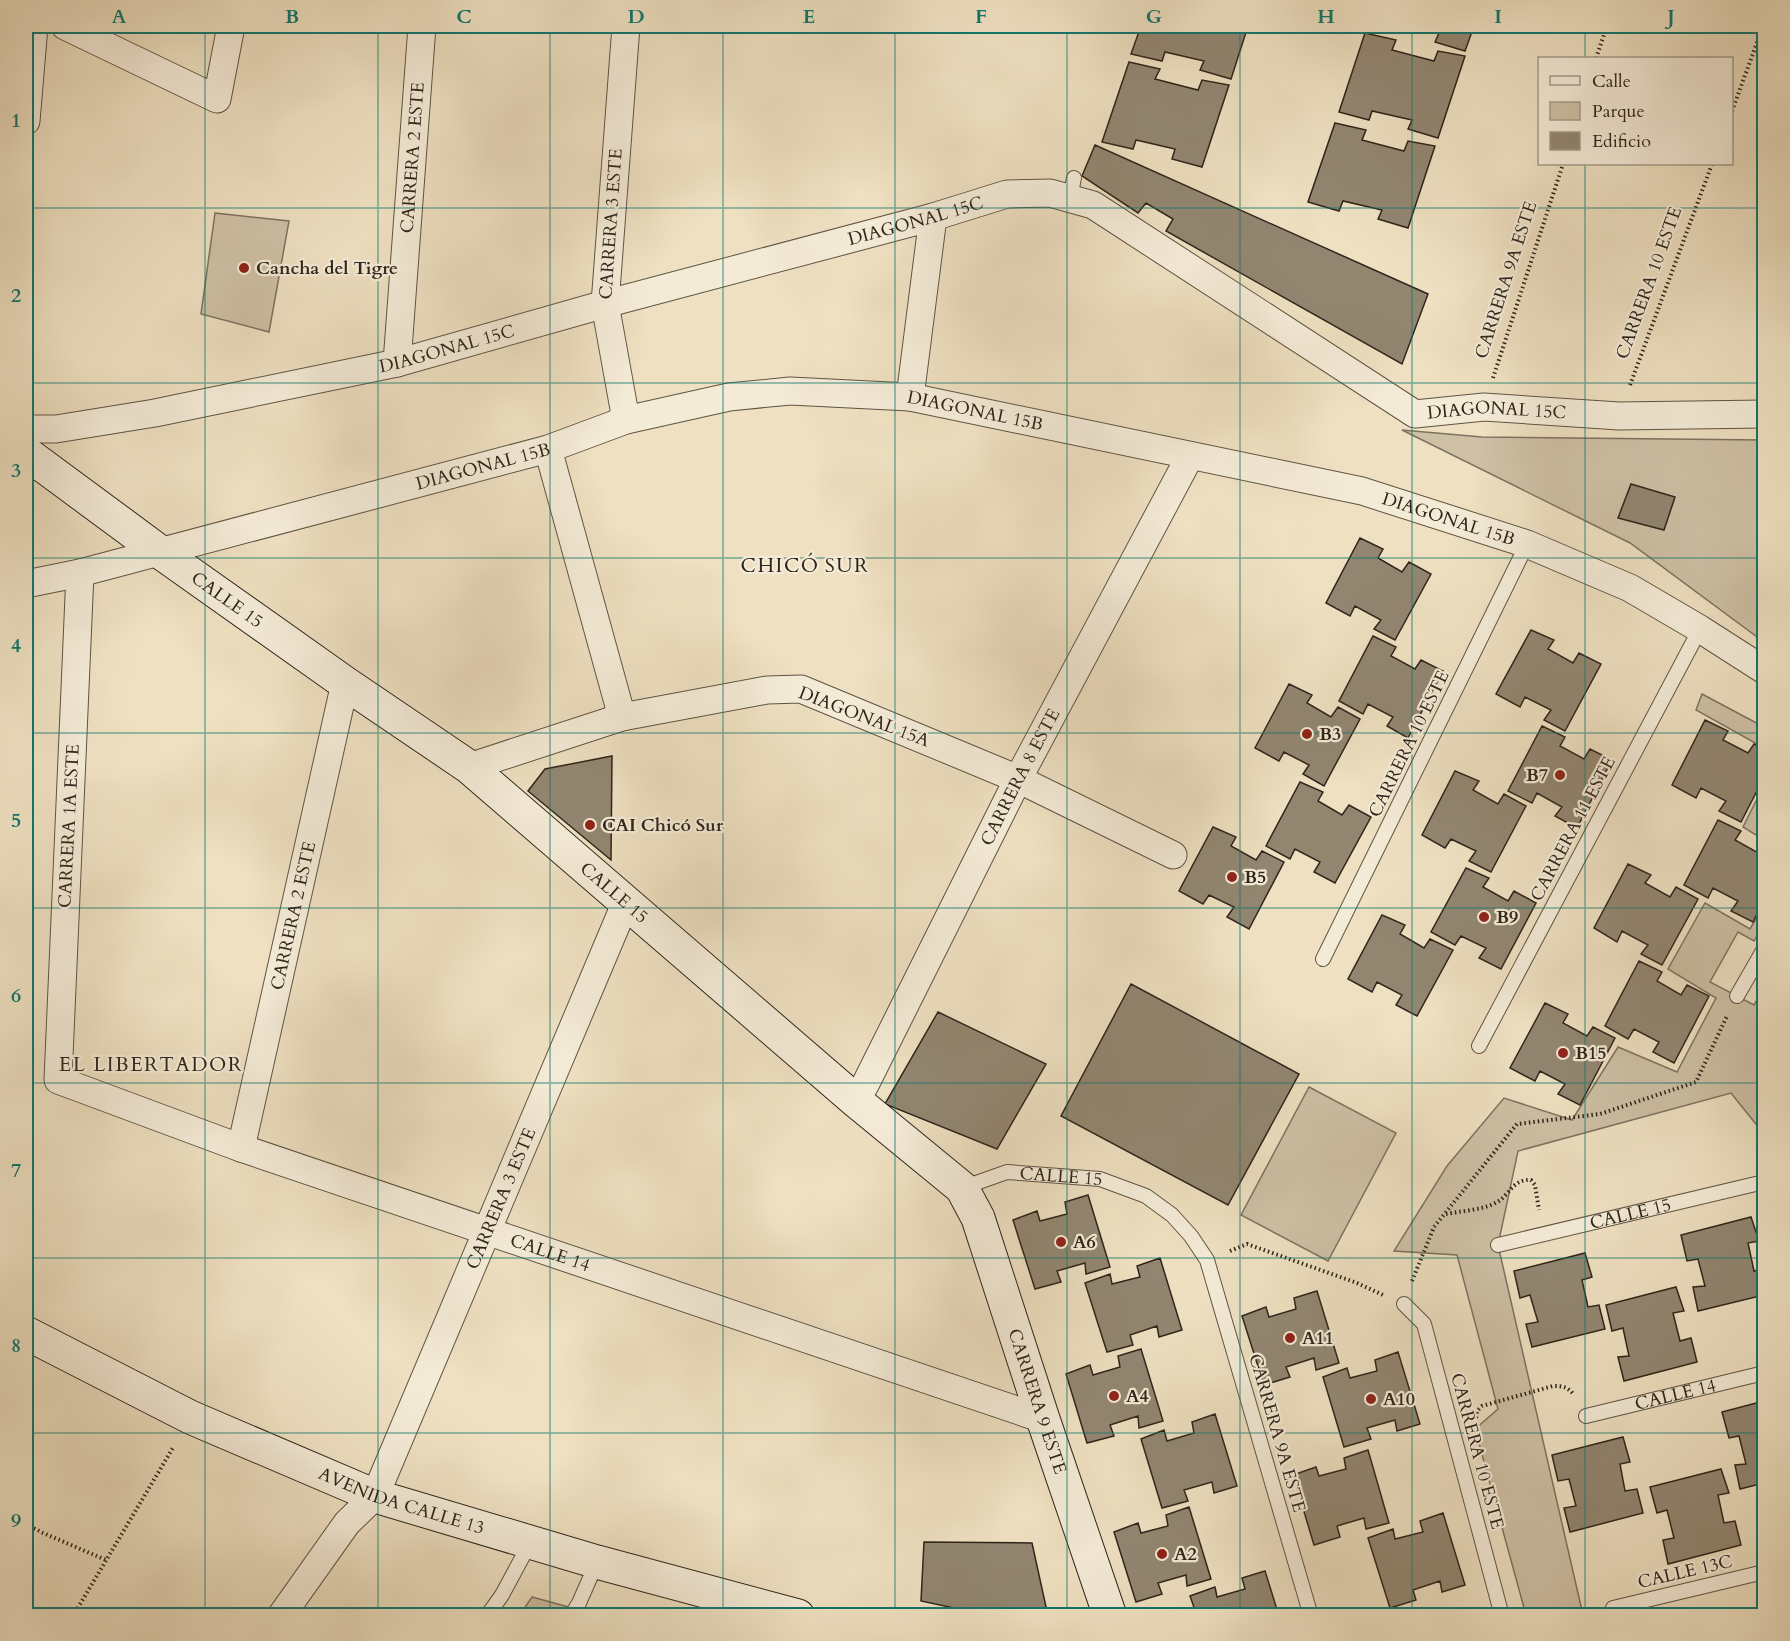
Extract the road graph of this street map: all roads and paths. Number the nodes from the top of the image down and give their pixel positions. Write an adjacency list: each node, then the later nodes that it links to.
1 (34, 26): 10 (street)
2 (65, 26): 3 (street)
3 (231, 26)
4 (422, 26): 15 (street, CARRERA 2 ESTE)
5 (626, 26): 14 (street, CARRERA 3 ESTE)
6 (1607, 26): 8 (path)
7 (1763, 26): 9 (path)
8 (1596, 57)
9 (1733, 106)
10 (26, 121)
11 (1563, 165): 17 (path, CARRERA 9A ESTE)
12 (1712, 165): 19 (path, CARRERA 10 ESTE)
13 (933, 216): 14 (street, DIAGONAL 15C); 16 (street); 17 (street, DIAGONAL 15C)
14 (605, 304): 15 (street, DIAGONAL 15C); 20 (street, CARRERA 3 ESTE)
15 (397, 363): 21 (street, DIAGONAL 15C)
16 (910, 397): 20 (street, DIAGONAL 15B); 24 (street, DIAGONAL 15B)
17 (1484, 407): 19 (street, DIAGONAL 15C)
18 (1764, 414): 19 (street, DIAGONAL 15C)
19 (1619, 416)
20 (626, 420): 22 (street, DIAGONAL 15B)
21 (26, 429)
22 (548, 448): 26 (street, DIAGONAL 15B); 32 (street)
23 (26, 453): 26 (street, CALLE 15)
24 (1190, 456): 25 (street, DIAGONAL 15B); 34 (street, CARRERA 8 ESTE)
25 (1527, 544): 29 (street, DIAGONAL 15B); 38 (lane, CARRERA 10 ESTE)
26 (160, 552): 27 (street, DIAGONAL 15B); 31 (street, CALLE 15)
27 (80, 573): 28 (street, DIAGONAL 15B); 41 (street, CARRERA 1A ESTE)
28 (26, 584)
29 (1700, 628): 30 (street, DIAGONAL 15B); 40 (lane, CARRERA 11 ESTE)
30 (1764, 669)
31 (345, 683): 33 (street, CALLE 15); 43 (street, CARRERA 2 ESTE)
32 (622, 717): 33 (street, DIAGONAL 15A); 34 (street, DIAGONAL 15A)
33 (469, 767): 36 (street, CALLE 15)
34 (1018, 779): 35 (street, DIAGONAL 15A); 42 (street, CARRERA 8 ESTE)
35 (1173, 855)
36 (626, 902): 42 (street, CALLE 15); 47 (street, CARRERA 3 ESTE)
37 (1764, 949): 39 (lane)
38 (1323, 960)
39 (1737, 996): 46 (path)
40 (1479, 1046)
41 (58, 1080): 43 (street, CALLE 14)
42 (856, 1101): 45 (street, CALLE 15)
43 (241, 1148): 47 (street, CALLE 14)
44 (1764, 1182): 48 (lane, CALLE 15)
45 (962, 1188): 50 (lane, CALLE 15); 55 (street, CARRERA 9 ESTE)
46 (1445, 1214): 48 (path); 51 (path)
47 (487, 1230): 55 (street, CALLE 14); 58 (street, CARRERA 3 ESTE)
48 (1544, 1234): 49 (lane, CALLE 15)
49 (1498, 1245)
50 (1207, 1260): 51 (path); 71 (lane, CARRERA 9A ESTE)
51 (1404, 1304): 56 (lane, CARRERA 10 ESTE)
52 (26, 1333): 58 (street, AVENIDA CALLE 13)
53 (1764, 1373): 54 (lane, CALLE 14)
54 (1586, 1416): 56 (path)
55 (1043, 1419): 70 (street, CARRERA 9 ESTE)
56 (1455, 1440): 72 (lane, CARRERA 10 ESTE)
57 (156, 1477): 61 (path)
58 (375, 1496): 60 (street, AVENIDA CALLE 13); 66 (street)
59 (26, 1524): 61 (path)
60 (530, 1543): 62 (street, AVENIDA CALLE 13); 67 (lane)
61 (106, 1560): 65 (path)
62 (597, 1562): 68 (lane); 69 (street, AVENIDA CALLE 13)
63 (1764, 1572): 64 (lane, CALLE 13C)
64 (1613, 1608)
65 (73, 1616)
66 (281, 1616)
67 (487, 1616)
68 (571, 1616)
69 (798, 1616)
70 (1110, 1616)
71 (1311, 1616)
72 (1502, 1616)

